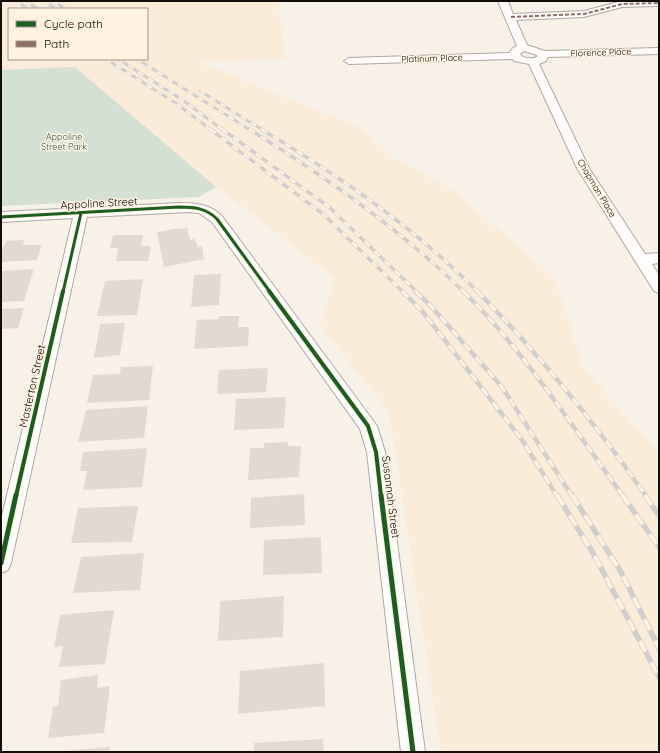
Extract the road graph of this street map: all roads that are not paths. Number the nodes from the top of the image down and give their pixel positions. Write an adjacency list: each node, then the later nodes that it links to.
1 (503, 1): 3 (street)
2 (659, 3): 3 (street)
3 (511, 17): 5 (street)
4 (659, 51): 6 (street, Florence Place)
5 (519, 52): 6 (street, Florence Place); 7 (street, Platinum Place)
6 (538, 58): 12 (street, Chapman Place)
7 (350, 61)
8 (198, 208): 9 (street, Appoline Street); 15 (street, Susannah Street)
9 (81, 213): 10 (street, Appoline Street); 14 (street, Masterton Street)
10 (1, 217)
11 (659, 258): 12 (street)
12 (641, 259): 13 (street, Chapman Place)
13 (659, 287)
14 (1, 563)
15 (413, 752)

